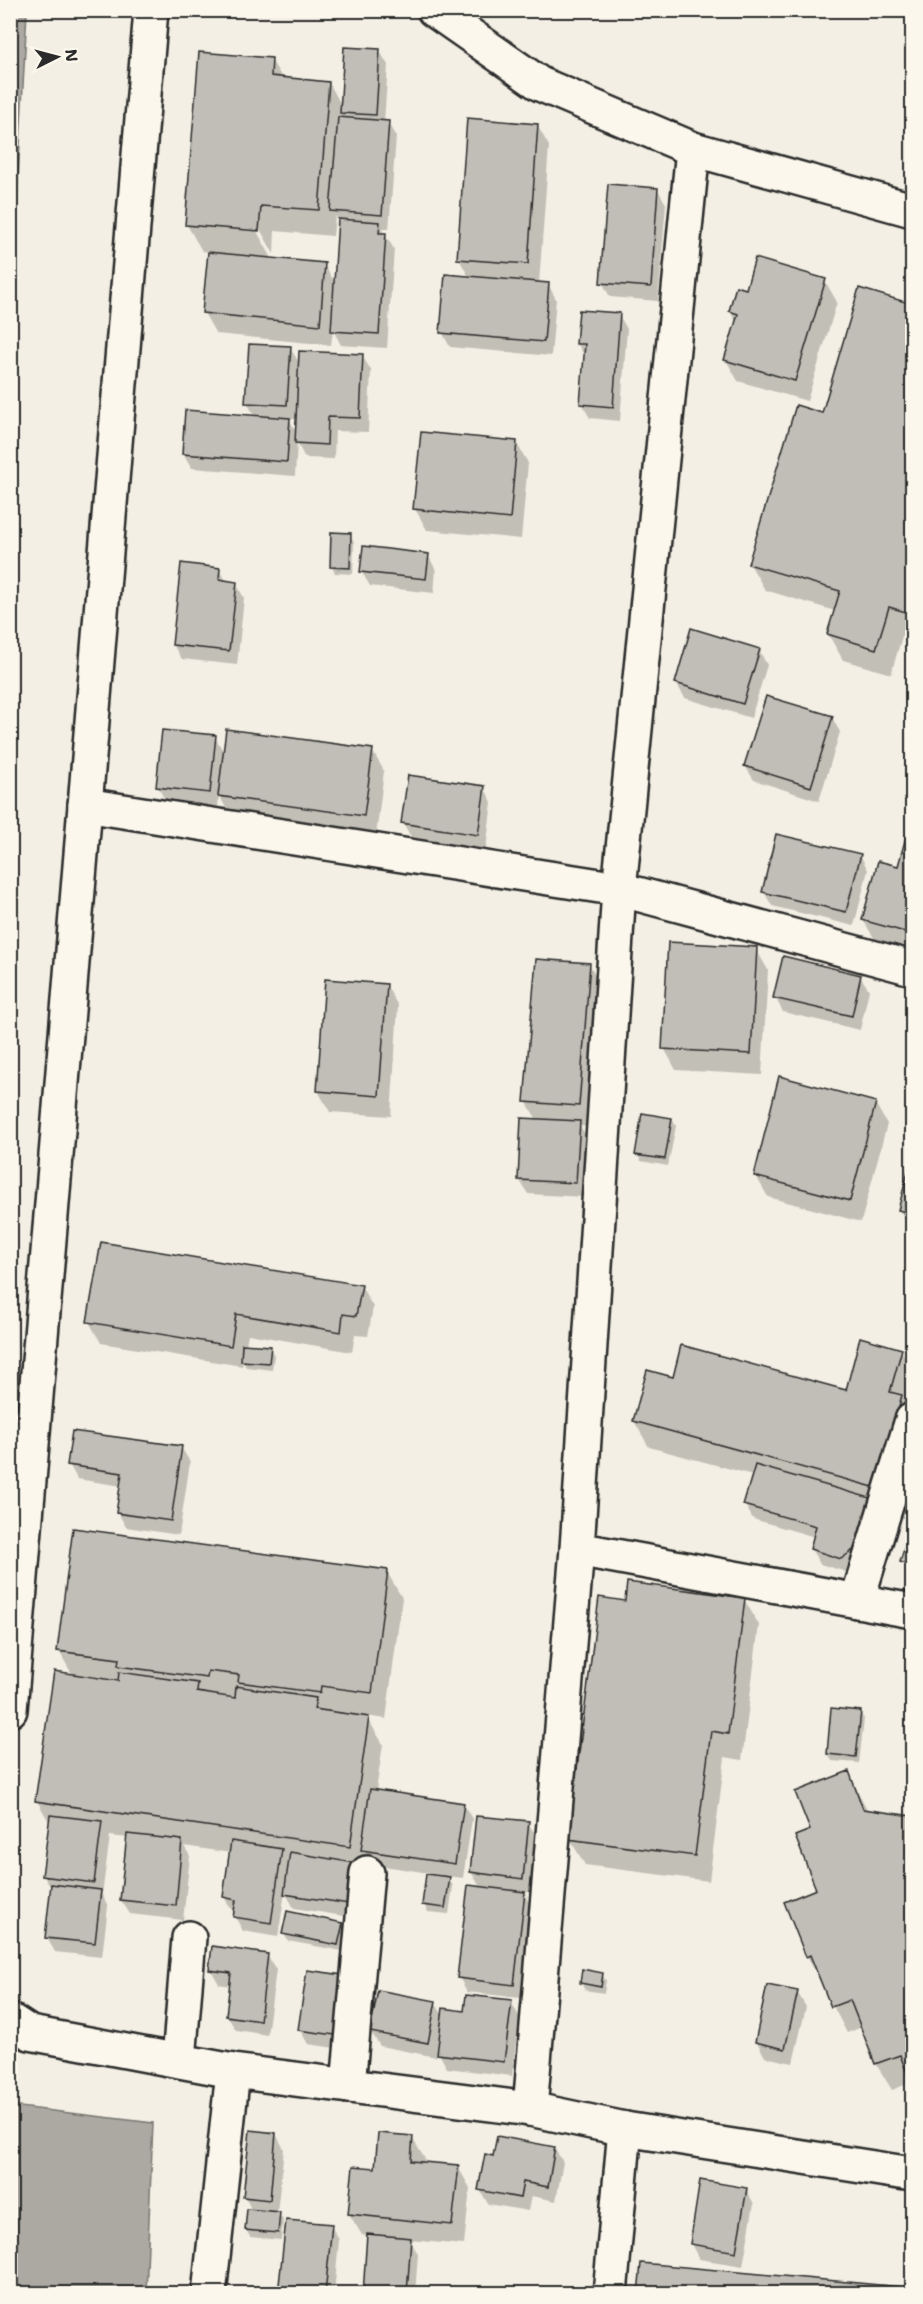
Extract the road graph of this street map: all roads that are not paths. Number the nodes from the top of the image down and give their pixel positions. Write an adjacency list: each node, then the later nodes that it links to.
1 (151, 10): 5 (street)
2 (434, 10): 3 (street)
3 (693, 149): 4 (street); 6 (street)
4 (912, 210)
5 (85, 805): 6 (street); 12 (street)
6 (619, 889): 7 (street); 9 (street)
7 (912, 968)
8 (912, 1420): 10 (street)
9 (578, 1549): 10 (street); 19 (street)
10 (857, 1601): 11 (street)
11 (912, 1611)
12 (10, 1710)
13 (367, 1873): 18 (street)
14 (189, 1938): 16 (street)
15 (10, 2020): 16 (street)
16 (179, 2060): 17 (street)
17 (233, 2071): 18 (street); 22 (street)
18 (348, 2086): 19 (street)
19 (530, 2109): 20 (street)
20 (625, 2129): 21 (street); 23 (street)
21 (912, 2174)
22 (209, 2294)
23 (610, 2294)

